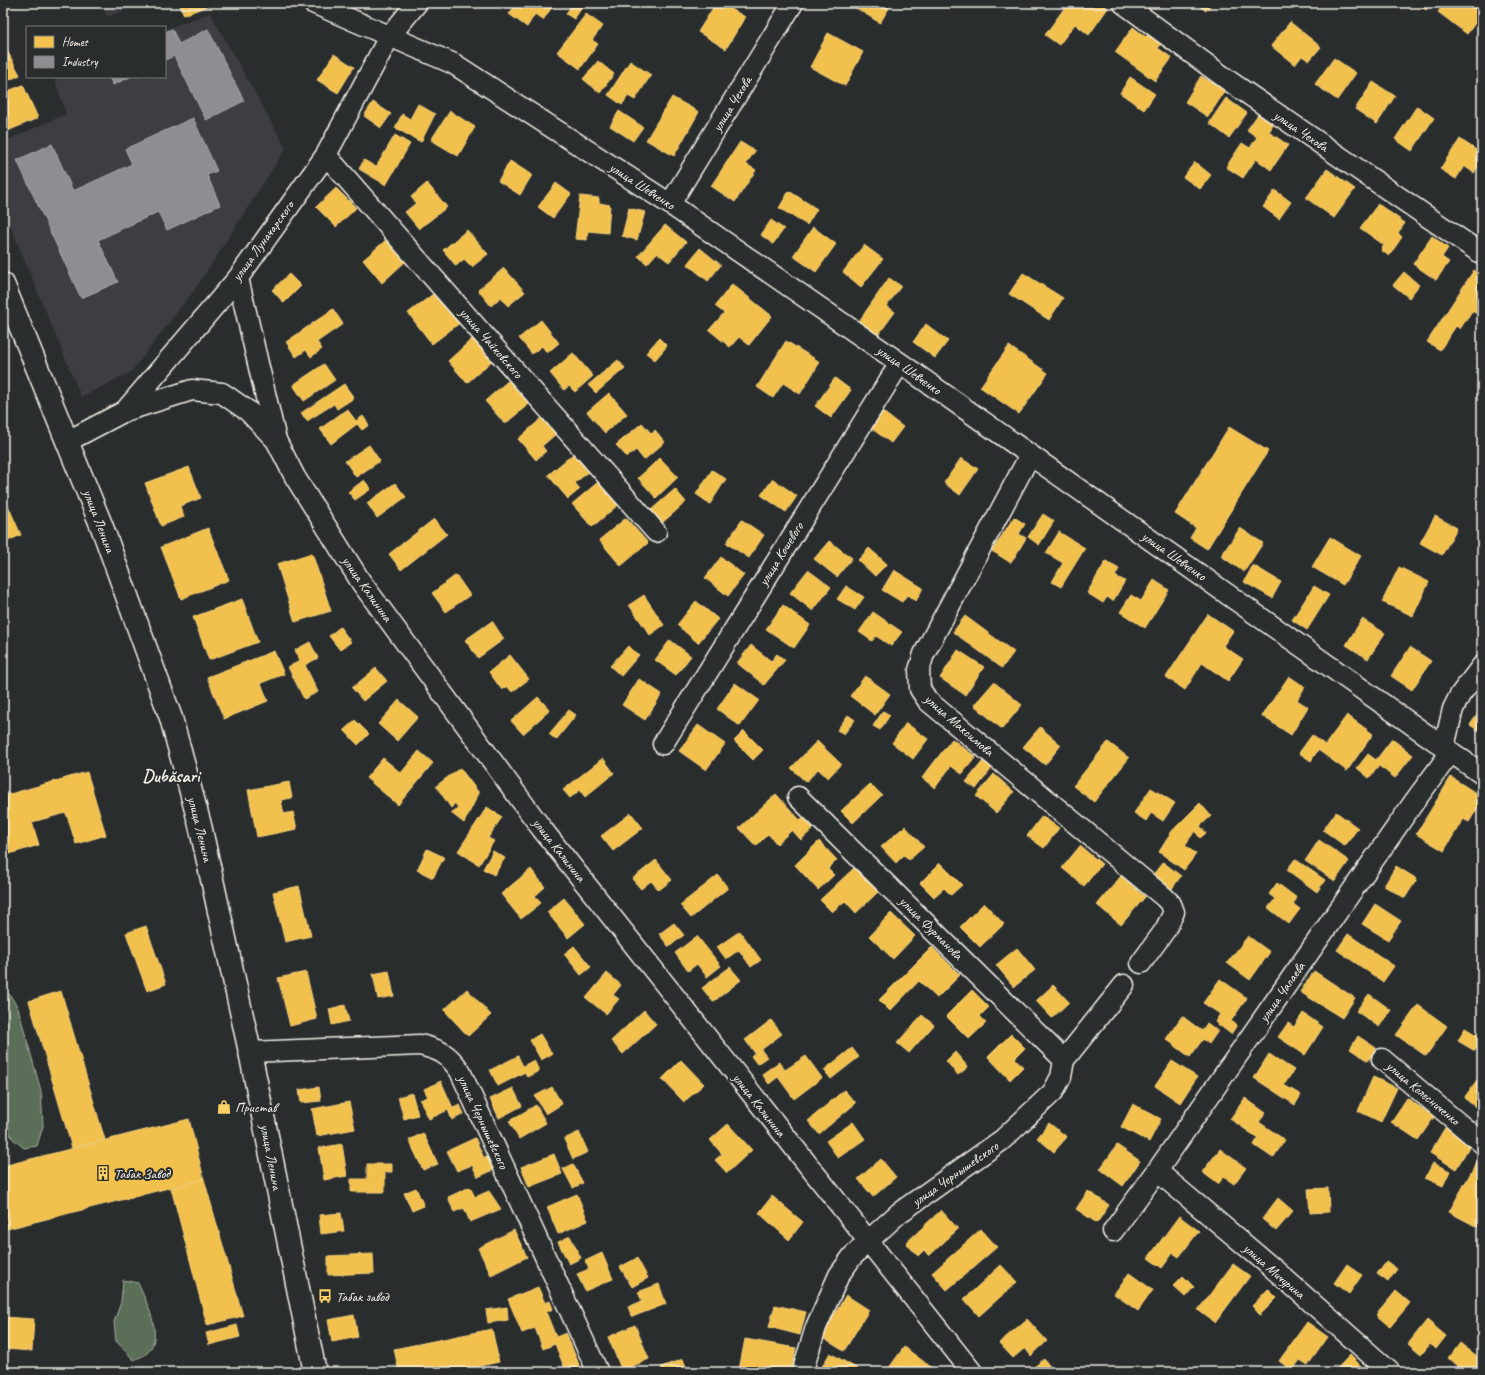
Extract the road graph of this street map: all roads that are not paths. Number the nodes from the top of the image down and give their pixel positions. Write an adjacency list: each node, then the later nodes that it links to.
1 (314, 3): 5 (street, улица Шевченко)
2 (417, 3): 5 (street, улица Луначарского)
3 (794, 3): 7 (street, улица Чехова)
4 (1123, 3): 8 (street, улица Чехова)
5 (389, 37): 6 (street, улица Луначарского); 7 (street, улица Шевченко)
6 (326, 155): 9 (street, улица Луначарского); 16 (street, улица Чайковского)
7 (670, 204): 11 (street, улица Шевченко)
8 (1482, 254)
9 (238, 278): 12 (street, улица Луначарского); 13 (street, улица Калинина)
10 (3, 284): 14 (street, улица Ленина)
11 (900, 363): 15 (street, улица Шевченко); 18 (street, улица Кошевого)
12 (124, 411): 13 (street); 14 (street, улица Луначарского)
13 (276, 440): 30 (street, улица Калинина)
14 (68, 441): 24 (street, улица Ленина)
15 (1030, 455): 19 (street, улица Шевченко); 22 (street, улица Максимова)
16 (656, 532)
17 (1482, 666): 19 (street)
18 (663, 744)
19 (1447, 750): 20 (street, улица Шевченко); 28 (street, улица Чапаева)
20 (1482, 774)
21 (798, 797): 26 (street, улица Фурманова)
22 (1141, 963)
23 (1124, 985): 26 (street, улица Чернышевского)
24 (250, 1052): 31 (street, улица Ленина); 32 (street, улица Чернышевского)
25 (1382, 1059): 27 (street, улица Колесниченко)
26 (1064, 1060): 30 (street, улица Чернышевского)
27 (1482, 1143)
28 (1157, 1171): 29 (street, улица Чапаева); 35 (street, улица Мичурина)
29 (1113, 1231)
30 (867, 1242): 33 (street, улица Чернышевского); 34 (street, улица Калинина)
31 (315, 1372)
32 (598, 1372)
33 (803, 1372)
34 (972, 1372)
35 (1390, 1372)

